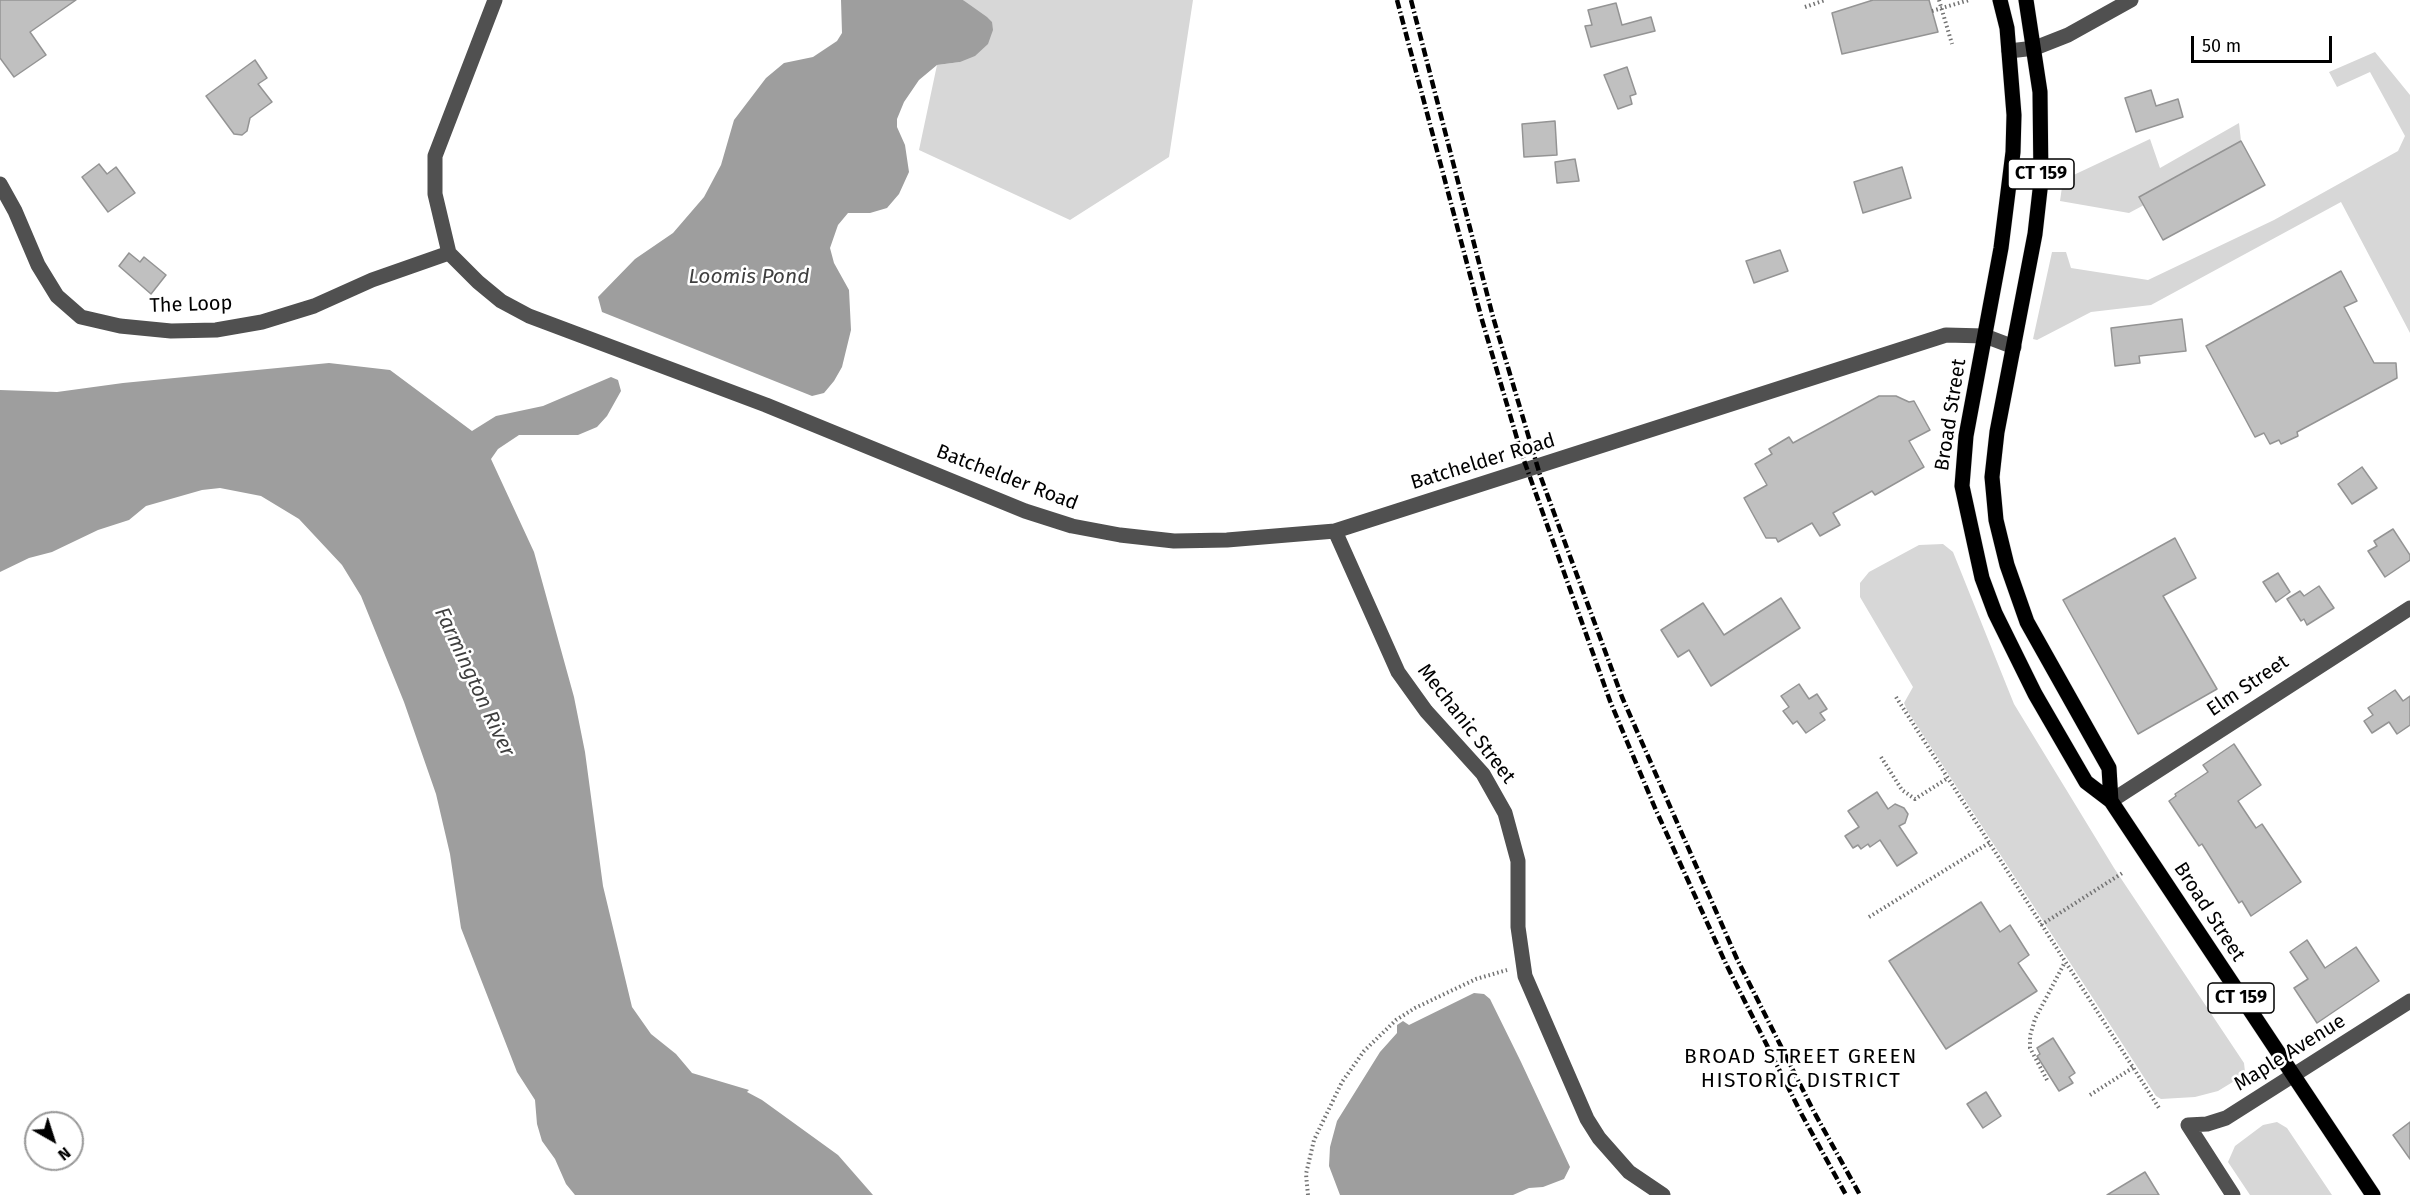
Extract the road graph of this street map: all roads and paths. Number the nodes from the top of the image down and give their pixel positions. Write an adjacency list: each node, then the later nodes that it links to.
1 (495, 0): 15 (street)
2 (1825, 0): 8 (path)
3 (1939, 0): 9 (path)
4 (1969, 0): 9 (path)
5 (2000, 0): 13 (main road, Broad Street / CT 159)
6 (2026, 0): 12 (main road, CT 159)
7 (2131, 0): 12 (street)
8 (1805, 7)
9 (1942, 9): 10 (path); 11 (path)
10 (1932, 11)
11 (1952, 44)
12 (2035, 48): 13 (street); 17 (main road, CT 159)
13 (2009, 51): 16 (main road, Broad Street / CT 159)
14 (0, 184): 15 (street, The Loop)
15 (449, 253): 20 (street, Batchelder Road)
16 (1985, 336): 17 (street, Batchelder Road); 19 (main road, Broad Street / CT 159); 20 (street, Batchelder Road)
17 (2014, 347): 18 (main road, CT 159)
18 (1996, 520): 19 (main road); 21 (main road, CT 159)
19 (1969, 527): 23 (main road, Broad Street / CT 159)
20 (1335, 531): 33 (street, Mechanic Street)
21 (2018, 598): 23 (main road); 27 (main road, CT 159)
22 (2410, 608): 27 (street, Elm Street)
23 (1995, 613): 27 (main road, Broad Street / CT 159)
24 (1896, 697): 26 (path)
25 (1881, 757): 26 (path)
26 (1948, 778): 28 (path)
27 (2111, 801): 36 (main road, Broad Street / CT 159)
28 (1989, 843): 30 (path); 31 (path)
29 (2124, 872): 31 (path)
30 (1869, 917)
31 (2042, 925): 32 (path)
32 (2065, 962): 35 (path); 37 (path)
33 (1522, 965): 40 (path); 41 (street, Mechanic Street)
34 (2410, 1001): 36 (street, Maple Avenue)
35 (2134, 1067): 38 (path); 39 (path)
36 (2293, 1076): 42 (street, Maple Avenue); 43 (main road, Broad Street / CT 159)
37 (2047, 1080)
38 (2090, 1095)
39 (2159, 1108)
40 (1308, 1195)
41 (1663, 1195)
42 (2234, 1195)
43 (2373, 1195)

